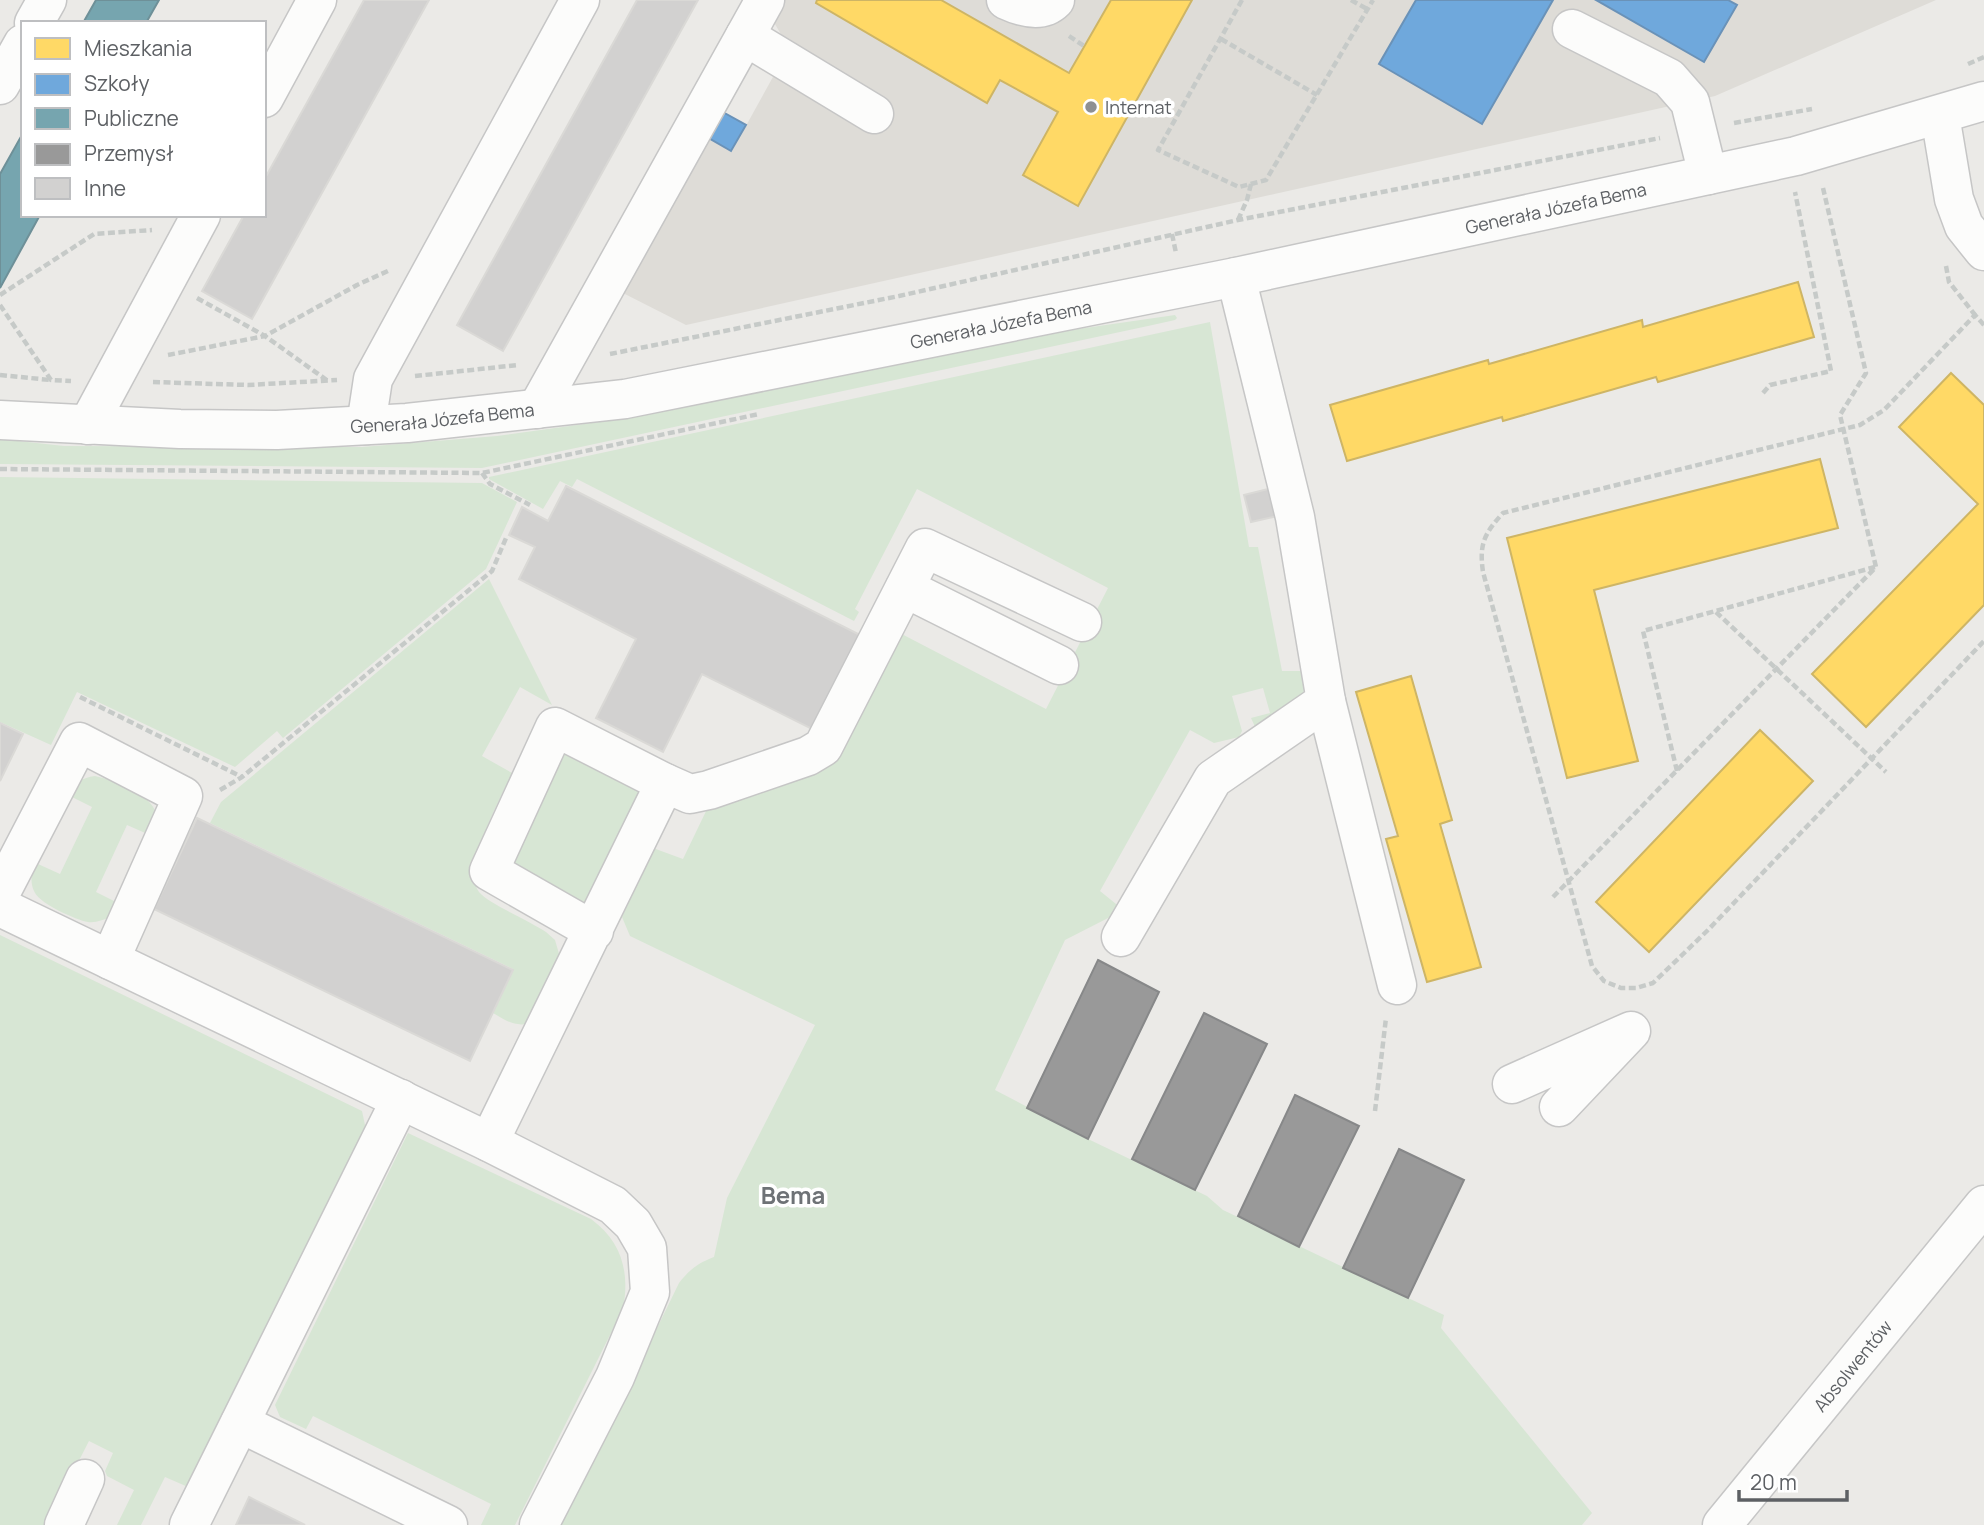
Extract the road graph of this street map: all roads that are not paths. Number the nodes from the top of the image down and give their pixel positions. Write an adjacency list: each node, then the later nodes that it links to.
1 (47, 0): 7 (street)
2 (317, 0): 12 (street)
3 (580, 0): 23 (street)
4 (765, 0): 9 (street)
5 (1006, 0): 6 (street)
6 (1055, 0)
7 (35, 21)
8 (1572, 29): 16 (street)
9 (745, 36): 14 (street); 20 (street)
10 (21, 48): 11 (street)
11 (0, 85)
12 (266, 94)
13 (1984, 102): 15 (street, Generała Józefa Bema)
14 (874, 114)
15 (1940, 115): 16 (street, Generała Józefa Bema); 18 (street)
16 (1708, 175): 19 (street, Generała Józefa Bema)
17 (194, 228): 22 (street)
18 (1984, 251)
19 (1236, 277): 20 (street, Generała Józefa Bema); 27 (street)
20 (537, 410): 23 (street, Generała Józefa Bema)
21 (0, 420): 22 (street, Generała Józefa Bema)
22 (88, 425): 23 (street, Generała Józefa Bema)
23 (366, 425)
24 (905, 588): 25 (street); 26 (street); 28 (street)
25 (1082, 622)
26 (1059, 665)
27 (1325, 701): 32 (street); 34 (street)
28 (665, 783): 31 (street); 31 (street)
29 (0, 894): 33 (street)
30 (0, 907): 33 (street)
31 (594, 930): 38 (street)
32 (1121, 937)
33 (110, 960): 36 (street)
34 (1397, 985)
35 (1512, 1084): 37 (street)
36 (401, 1099): 38 (street); 40 (street)
37 (1559, 1107)
38 (489, 1142): 45 (street)
39 (1984, 1205): 46 (street, Absolwentów)
40 (240, 1423): 43 (street); 44 (street)
41 (85, 1479): 42 (street)
42 (64, 1525)
43 (189, 1525)
44 (448, 1525)
45 (539, 1525)
46 (1723, 1525)

